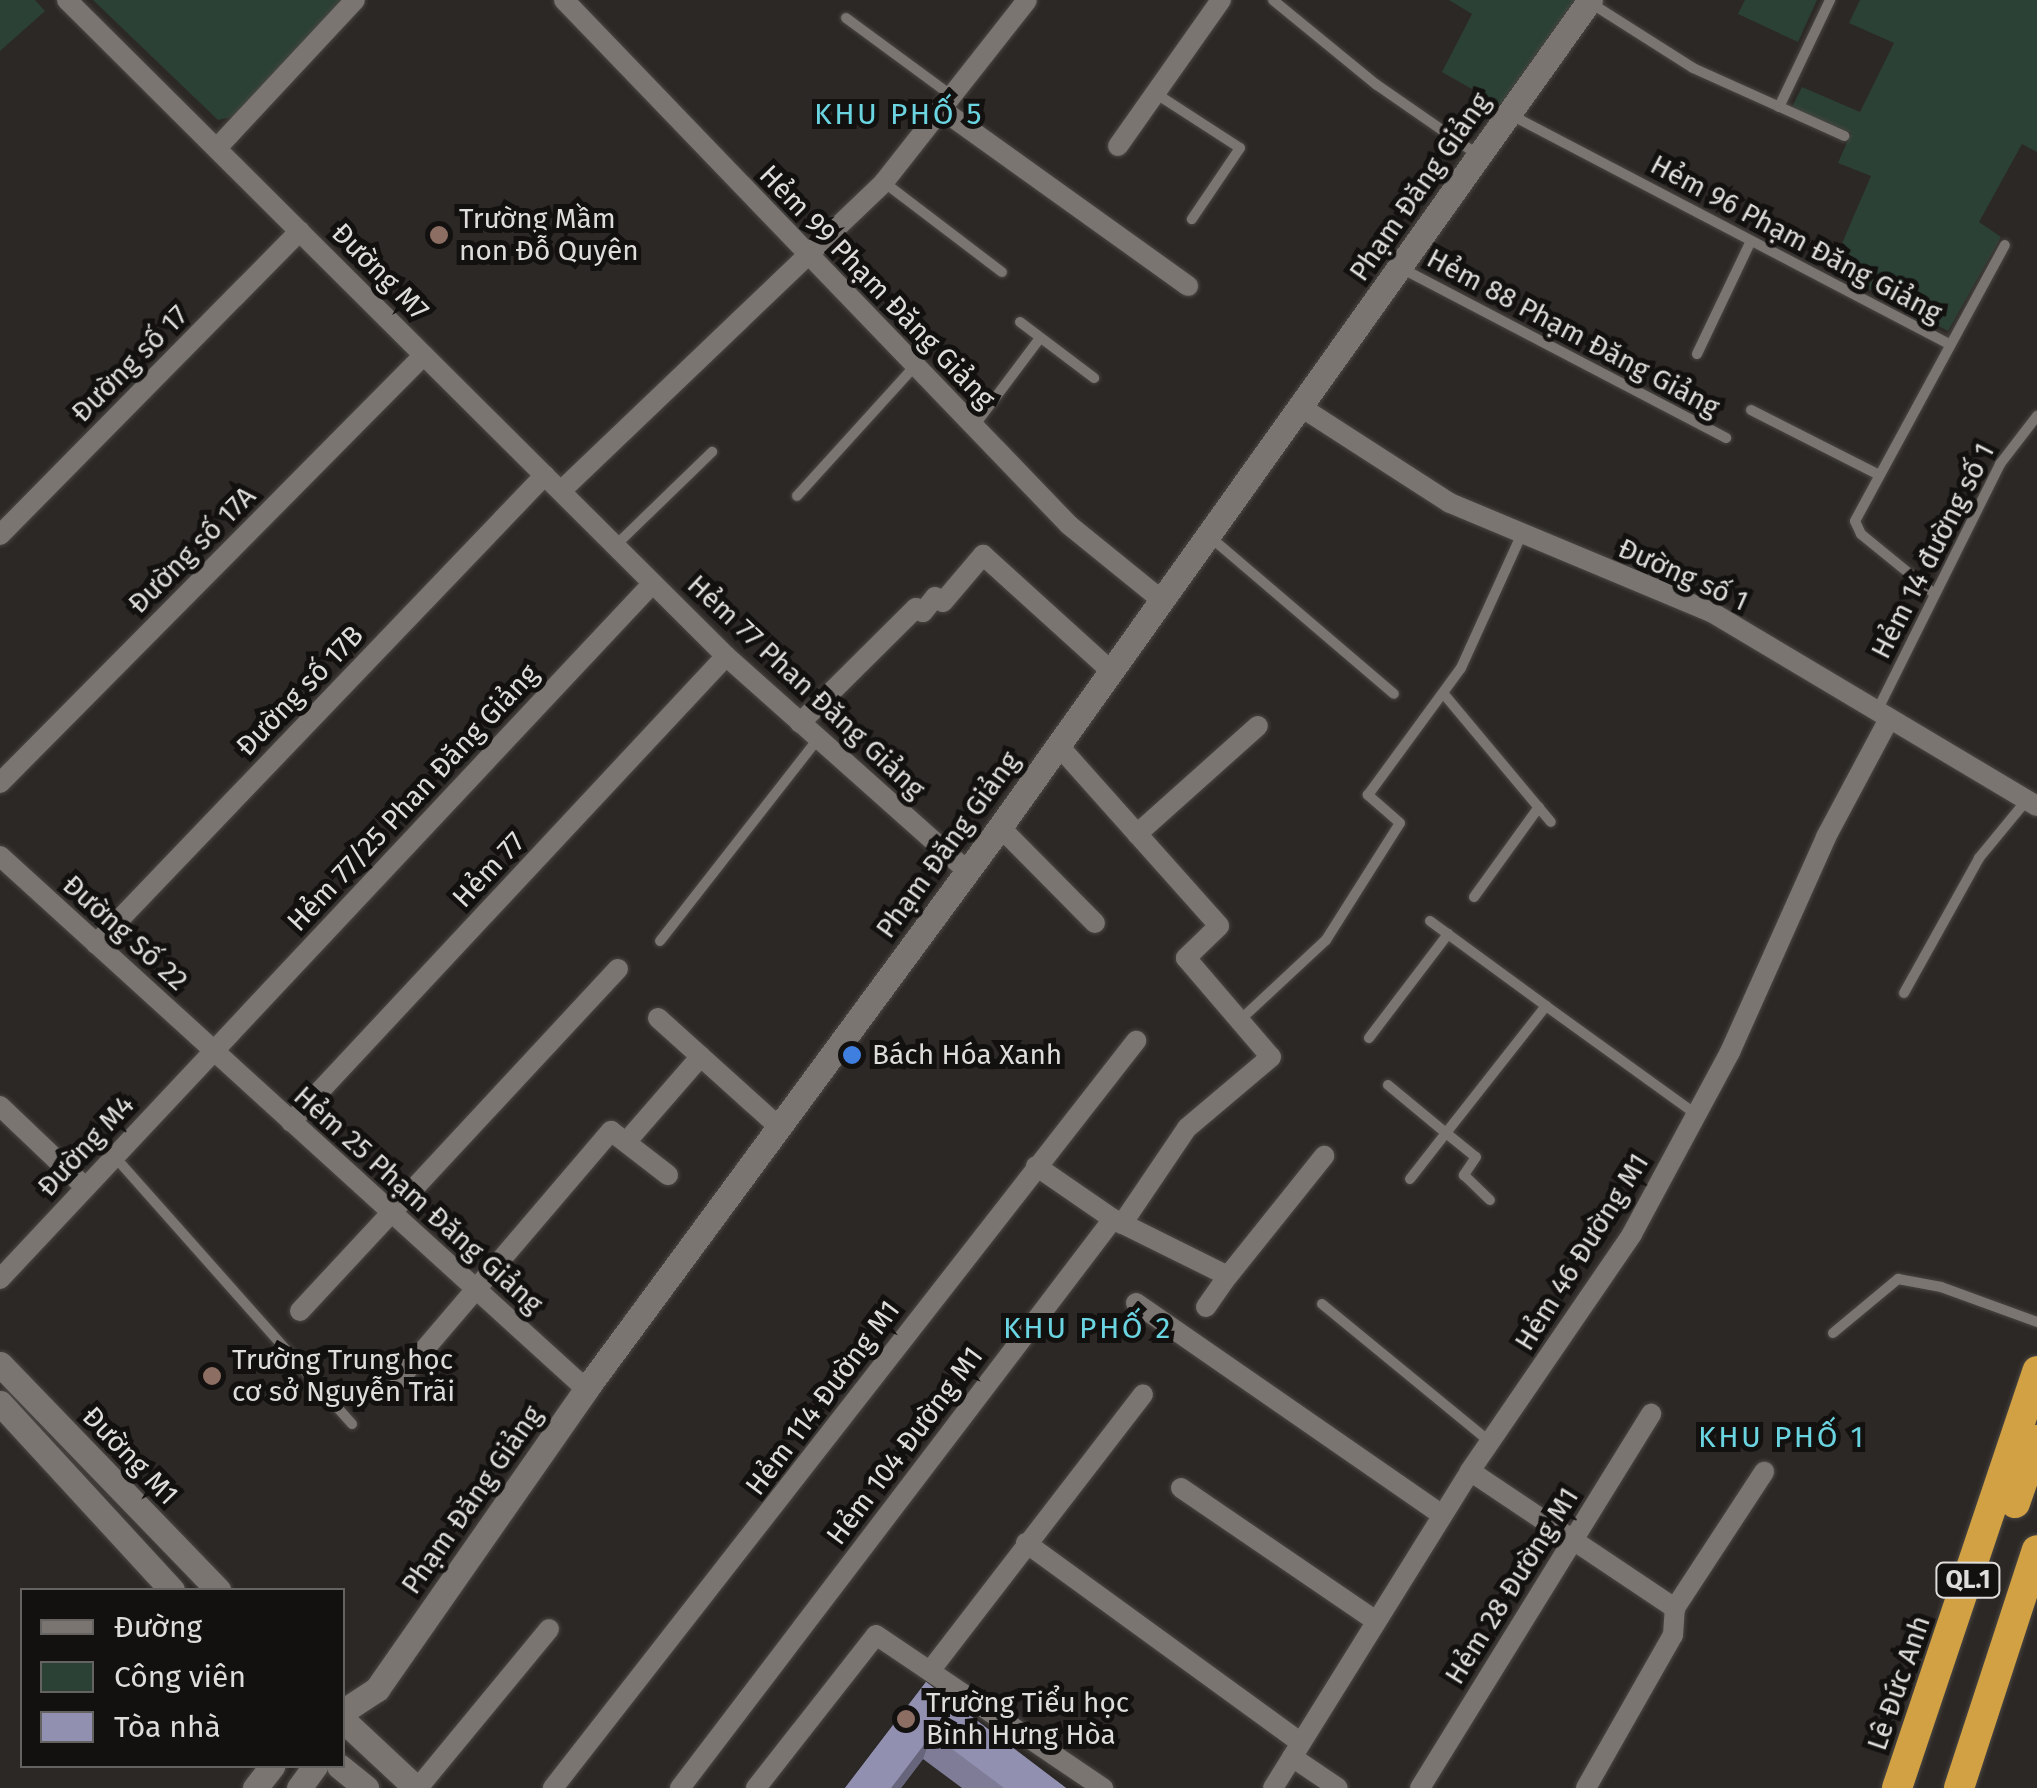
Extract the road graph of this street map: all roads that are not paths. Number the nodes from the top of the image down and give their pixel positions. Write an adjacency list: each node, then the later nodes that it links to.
1 (67, 0): 16 (street, Đường M7)
2 (355, 0): 16 (street)
3 (564, 0): 23 (street, Hẻm 99 Phạm Đăng Giảng)
4 (1027, 0): 11 (street)
5 (1221, 0): 10 (street)
6 (1274, 0): 17 (lane)
7 (1830, 0): 12 (lane)
8 (1590, 1): 12 (lane); 13 (street, Phạm Đăng Giảng)
9 (846, 18): 11 (lane)
10 (1155, 94): 15 (street); 19 (lane)
11 (946, 102): 18 (street); 26 (street)
12 (1779, 107): 14 (lane)
13 (1509, 114): 17 (street, Phạm Đăng Giảng); 21 (lane, Hẻm 96 Phạm Đăng Giảng)
14 (1844, 136)
15 (1118, 146)
16 (217, 148): 20 (street, Đường M7)
17 (1479, 156): 24 (street, Phạm Đăng Giảng)
18 (884, 182): 23 (street); 25 (lane)
19 (1192, 219)
20 (300, 231): 30 (street, Đường M7); 44 (street, Đường số 17)
21 (1751, 241): 29 (lane, Hẻm 96 Phạm Đăng Giảng); 31 (lane)
22 (2005, 246): 29 (lane)
23 (808, 256): 32 (street, Hẻm 99 Phạm Đăng Giảng); 42 (street)
24 (1400, 268): 34 (street, Phạm Đăng Giảng); 38 (lane, Hẻm 88 Phạm Đăng Giảng)
25 (1002, 272)
26 (1188, 286)
27 (1020, 322): 28 (lane)
28 (1040, 338): 33 (lane); 37 (lane)
29 (1950, 345): 40 (lane, Hẻm 96 Phạm Đăng Giảng)
30 (424, 354): 41 (street, Đường M7); 60 (street, Đường số 17A)
31 (1697, 354)
32 (914, 367): 37 (street, Hẻm 99 Phạm Đăng Giảng); 43 (lane)
33 (1094, 378)
34 (1301, 407): 45 (street, Phạm Đăng Giảng); 46 (street, Đường số 1)
35 (1751, 410): 40 (lane)
36 (2037, 416): 49 (lane, Hẻm 14 đường số 1)
37 (973, 427): 50 (street, Hẻm 99 Phạm Đăng Giảng)
38 (1726, 438)
39 (712, 452): 47 (lane)
40 (1877, 474): 49 (lane, Hẻm 96 Phạm Đăng Giảng)
41 (545, 475): 42 (street, Đường M7); 73 (street, Đường số 17B)
42 (561, 491): 47 (street, Đường M7)
43 (798, 496)
44 (0, 535)
45 (1209, 536): 50 (street, Phạm Đăng Giảng); 53 (lane)
46 (1521, 536): 54 (lane); 55 (street, Đường số 1)
47 (616, 546): 48 (street, Đường M7)
48 (653, 583): 51 (street, Hẻm 77 Phan Đăng Giảng); 81 (street, Hẻm 77/25 Phan Đăng Giảng)
49 (1932, 592): 55 (lane, Hẻm 14 đường số 1)
50 (1163, 601): 52 (street, Phạm Đăng Giảng)
51 (726, 656): 56 (street, Hẻm 77 Phan Đăng Giảng); 86 (street, Hẻm 77)
52 (1112, 671): 56 (street); 59 (street, Phạm Đăng Giảng)
53 (1394, 694)
54 (1443, 694): 62 (lane); 78 (lane)
55 (1883, 715): 61 (street, Đường số 1); 85 (street, Hẻm 46 Đường M1)
56 (800, 722): 58 (street, Hẻm 77 Phan Đăng Giảng)
57 (1258, 726): 65 (street)
58 (818, 739): 67 (street, Hẻm 77 Phan Đăng Giảng); 72 (lane)
59 (1058, 745): 64 (street, Phạm Đăng Giảng); 65 (street)
60 (0, 783)
61 (2032, 803): 75 (lane)
62 (1539, 807): 63 (lane); 68 (lane)
63 (1551, 822)
64 (1000, 827): 67 (street, Phạm Đăng Giảng); 70 (street)
65 (1137, 834): 78 (street)
66 (0, 856): 73 (street, Đường Số 22)
67 (967, 870): 87 (street, Phạm Đăng Giảng)
68 (1474, 896)
69 (1430, 920): 71 (lane)
70 (1096, 923)
71 (1448, 934): 76 (lane); 79 (lane)
72 (660, 941)
73 (96, 944): 81 (street, Đường Số 22)
74 (618, 970): 97 (street)
75 (1904, 993)
76 (1546, 1006): 85 (lane); 88 (lane)
77 (658, 1018): 82 (street)
78 (1238, 1022): 98 (street, Hẻm 104 Đường M1)
79 (1369, 1038)
80 (1136, 1041): 92 (street, Hẻm 114 Đường M1)
81 (213, 1051): 86 (street, Hẻm 25 Phạm Đăng Giảng); 90 (street, Đường M4)
82 (701, 1056): 87 (street); 89 (street)
83 (1388, 1086): 88 (lane)
84 (0, 1106): 95 (street)
85 (1696, 1115): 117 (street, Hẻm 46 Đường M1)
86 (291, 1122): 97 (street, Hẻm 25 Phạm Đăng Giảng)
87 (779, 1127): 111 (street, Phạm Đăng Giảng)
88 (1446, 1133): 94 (lane); 96 (lane)
89 (628, 1140): 93 (street); 101 (street)
90 (114, 1156): 95 (street, Đường M4); 115 (lane)
91 (1324, 1156): 99 (street)
92 (1036, 1166): 98 (street); 142 (street, Hẻm 114 Đường M1)
93 (668, 1175)
94 (1410, 1179)
95 (85, 1186): 100 (street, Đường M4)
96 (1490, 1200)
97 (393, 1214): 101 (street, Hẻm 25 Phạm Đăng Giảng); 105 (street)
98 (1117, 1222): 99 (street); 143 (street, Hẻm 104 Đường M1)
99 (1228, 1276): 104 (street)
100 (0, 1278)
101 (475, 1290): 110 (street); 111 (street, Hẻm 25 Phạm Đăng Giảng)
102 (1136, 1303): 121 (street)
103 (1322, 1304): 117 (lane)
104 (1206, 1307)
105 (300, 1311)
106 (2037, 1322): 107 (lane)
107 (1833, 1333)
108 (0, 1364): 126 (street, Đường M1)
109 (2037, 1371): 150 (highway, Lê Đức Anh / QL.1)
110 (400, 1378)
111 (586, 1389): 132 (street, Phạm Đăng Giảng)
112 (1143, 1394): 123 (street)
113 (0, 1403): 125 (street)
114 (1652, 1414): 122 (street, Hẻm 28 Đường M1)
115 (352, 1424)
116 (2037, 1440): 151 (highway, Lê Đức Anh / QL.1)
117 (1491, 1442): 118 (street, Hẻm 46 Đường M1)
118 (1470, 1471): 121 (street, Hẻm 46 Đường M1); 122 (street)
119 (1764, 1472): 127 (street)
120 (1181, 1488): 129 (street)
121 (1442, 1515): 129 (street, Hẻm 46 Đường M1)
122 (1572, 1540): 127 (street); 148 (street, Hẻm 28 Đường M1)
123 (1026, 1543): 131 (street); 134 (street)
124 (2037, 1550): 152 (highway, QL.1)
125 (170, 1588)
126 (216, 1588)
127 (1675, 1608): 149 (street)
128 (2037, 1612): 153 (highway, QL.1)
129 (1376, 1622): 134 (street, Hẻm 46 Đường M1)
130 (549, 1629): 141 (street)
131 (930, 1672): 144 (street); 145 (street)
132 (345, 1721)
133 (345, 1723): 141 (street)
134 (1296, 1750): 146 (street, Hẻm 46 Đường M1); 147 (street)
135 (270, 1768): 138 (street)
136 (314, 1768): 139 (street)
137 (341, 1768): 140 (street)
138 (255, 1788)
139 (298, 1788)
140 (366, 1788)
141 (417, 1788)
142 (553, 1788)
143 (680, 1788)
144 (756, 1788)
145 (1103, 1788)
146 (1273, 1788)
147 (1338, 1788)
148 (1420, 1788)
149 (1586, 1788)
150 (1897, 1788)
151 (1916, 1788)
152 (1959, 1788)
153 (1977, 1788)

